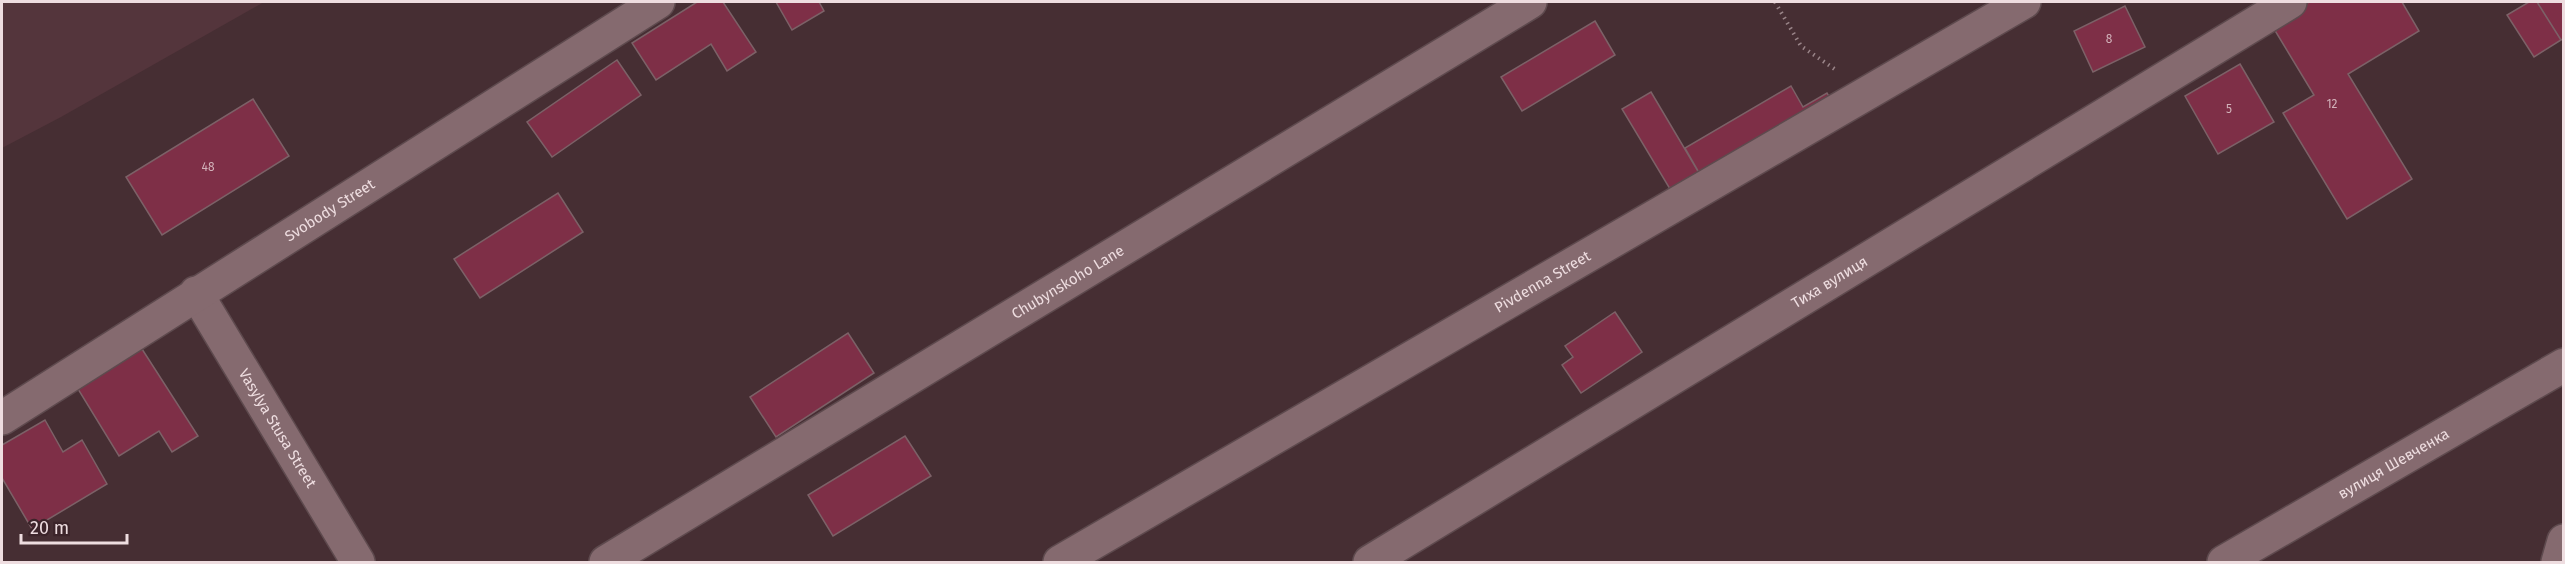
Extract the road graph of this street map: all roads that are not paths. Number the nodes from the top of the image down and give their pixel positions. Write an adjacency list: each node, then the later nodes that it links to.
1 (658, 2): 5 (street, Svobody Street)
2 (1530, 2): 10 (street, Chubynskoho Lane)
3 (2024, 2): 11 (street, Pivdenna Street)
4 (2290, 2): 12 (street, Тиха вулиця)
5 (196, 293): 7 (street, Svobody Street); 9 (street, Vasylya Stusa Street)
6 (2564, 365): 13 (street, вулиця Шевченка)
7 (2, 418)
8 (2564, 541): 14 (street)
9 (358, 562)
10 (606, 562)
11 (1060, 562)
12 (1370, 562)
13 (2224, 562)
14 (2558, 562)

